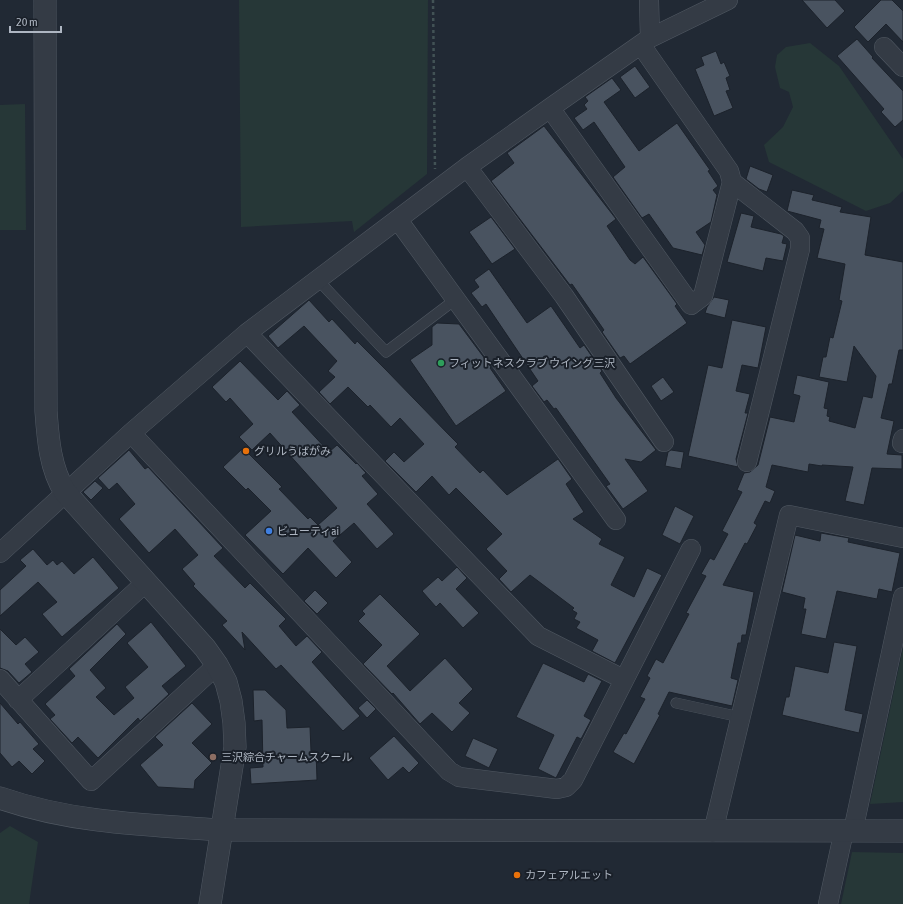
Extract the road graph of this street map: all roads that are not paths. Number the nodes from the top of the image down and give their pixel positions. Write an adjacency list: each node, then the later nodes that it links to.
1 (45, 0): 17 (street)
2 (649, 0): 4 (street)
3 (728, 0): 4 (street)
4 (646, 41): 7 (street); 9 (street)
5 (884, 47): 6 (street)
6 (903, 67)
7 (550, 108): 8 (street); 9 (street)
8 (467, 167): 10 (street); 15 (street)
9 (732, 182): 16 (street)
10 (398, 220): 11 (street); 12 (street)
11 (318, 280): 12 (lane); 13 (street)
12 (456, 299): 18 (street)
13 (247, 333): 14 (street); 26 (street)
14 (131, 433): 17 (street); 26 (street)
15 (664, 442)
16 (747, 462)
17 (65, 492): 21 (street); 22 (street)
18 (616, 520)
19 (903, 538): 29 (street)
20 (692, 549): 26 (street)
21 (0, 552)
22 (145, 584): 24 (street); 27 (street)
23 (903, 597): 32 (street)
24 (217, 665): 27 (street); 31 (street)
25 (0, 679): 27 (street)
26 (623, 679)
27 (18, 700)
28 (676, 703): 29 (lane)
29 (740, 717): 33 (street)
30 (0, 798): 31 (street)
31 (221, 830): 33 (street); 35 (street)
32 (848, 831): 33 (street); 34 (street); 36 (street)
33 (713, 832)
34 (903, 832)
35 (210, 904)
36 (828, 904)

